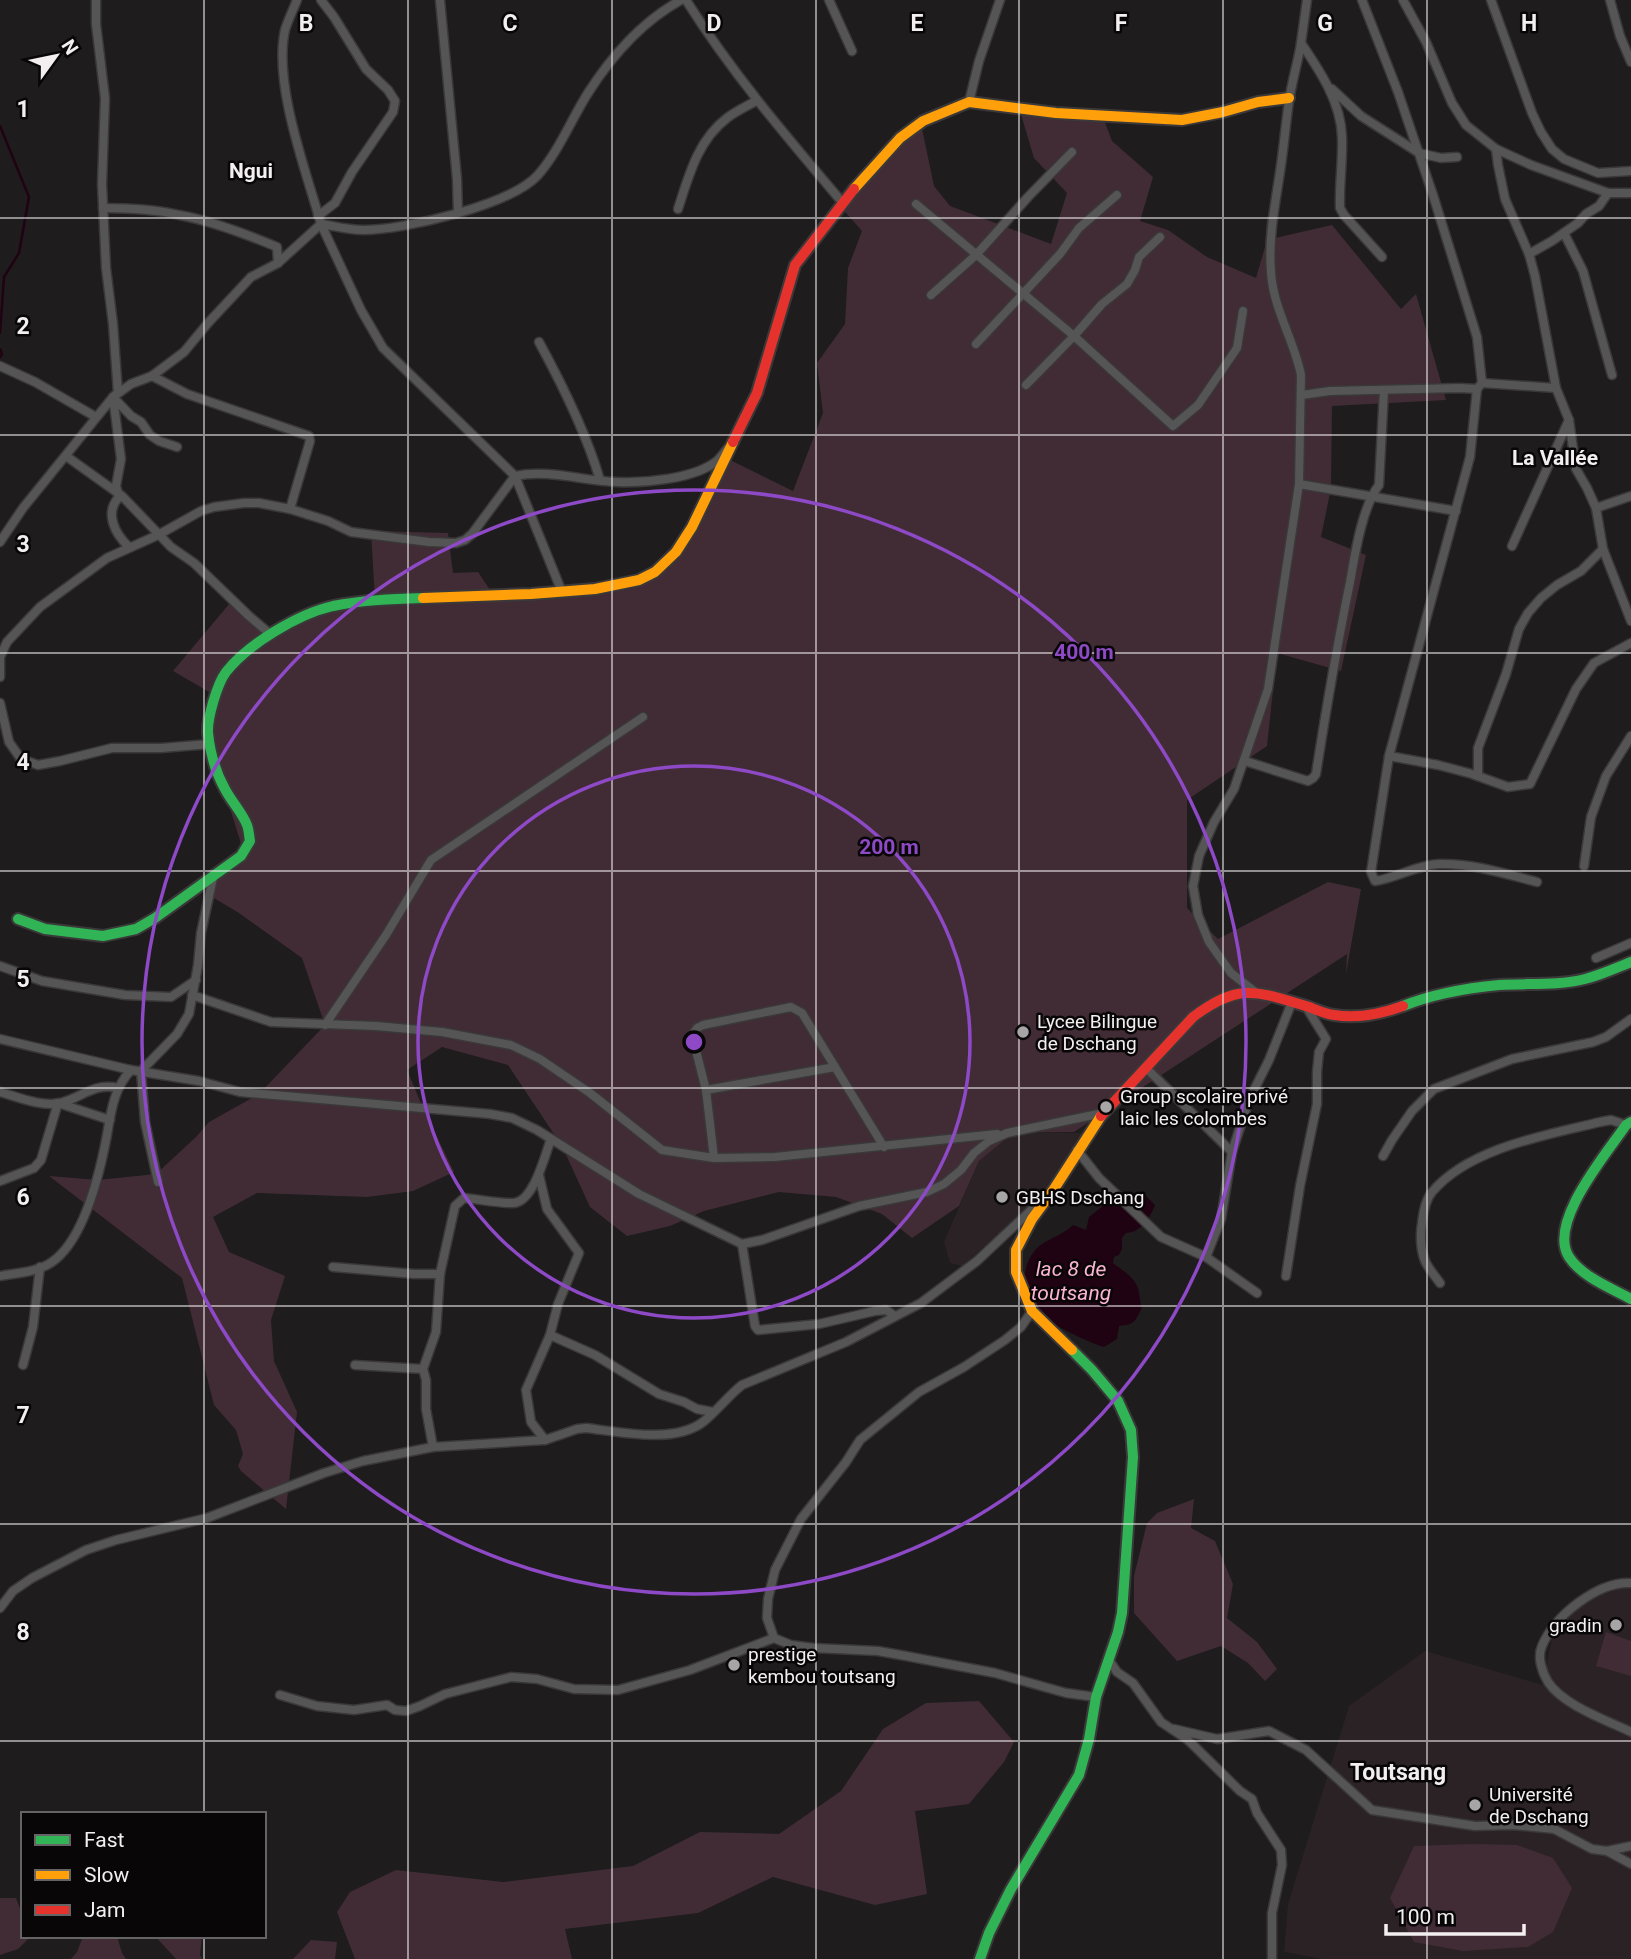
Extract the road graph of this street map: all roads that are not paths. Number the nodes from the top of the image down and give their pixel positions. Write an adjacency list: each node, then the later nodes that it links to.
1 (96, 0): 30 (street)
2 (297, 0): 33 (street)
3 (321, 0): 33 (street)
4 (440, 0): 32 (street)
5 (683, 0): 18 (street); 32 (street)
6 (830, 0): 14 (street)
7 (1000, 0): 19 (street)
8 (1307, 0): 13 (street)
9 (1362, 0): 22 (street)
10 (1403, 0): 20 (street)
11 (1491, 0): 24 (street)
12 (1610, 0): 15 (street)
13 (1301, 43): 16 (street); 17 (street)
14 (852, 51)
15 (1631, 62)
16 (1327, 85): 22 (street); 38 (street)
17 (1289, 98): 19 (street); 53 (street)
18 (756, 101): 28 (street); 31 (street)
19 (969, 102): 28 (street)
20 (1496, 149): 25 (street); 36 (street)
21 (1072, 152): 37 (street)
22 (1419, 153): 23 (street); 50 (street)
23 (1457, 158)
24 (1631, 171)
25 (1608, 193): 26 (street); 34 (street)
26 (1631, 193)
27 (1117, 195): 40 (street)
28 (842, 202): 57 (street)
29 (916, 204): 37 (street)
30 (103, 208): 39 (street); 54 (street)
31 (678, 209)
32 (458, 213): 33 (street)
33 (320, 220): 39 (street); 60 (street)
34 (1564, 233): 36 (street); 47 (street)
35 (1160, 237): 43 (street)
36 (1529, 254): 51 (street)
37 (976, 255): 40 (street); 41 (street)
38 (1382, 257)
39 (278, 263): 48 (street)
40 (1024, 294): 43 (street); 45 (street)
41 (931, 295)
42 (1243, 311): 43 (street)
43 (1074, 336): 49 (street)
44 (539, 342): 61 (street)
45 (976, 344)
46 (0, 366): 55 (street)
47 (1612, 375)
48 (152, 376): 54 (street); 67 (street)
49 (1026, 385)
50 (1480, 386): 51 (street); 52 (street); 68 (street)
51 (1556, 388): 56 (street)
52 (1384, 390): 53 (street); 64 (street)
53 (1302, 395): 62 (street)
54 (113, 397): 55 (street); 58 (street); 63 (street)
55 (96, 417): 59 (street)
56 (1569, 420): 66 (street); 71 (street)
57 (734, 440): 61 (street); 74 (street)
58 (177, 447)
59 (66, 456): 63 (street); 70 (street)
60 (515, 476): 61 (street); 67 (street); 74 (street)
61 (600, 480)
62 (1299, 484): 64 (street); 84 (street)
63 (116, 492): 69 (street); 72 (street)
64 (1370, 496): 68 (street); 84 (street)
65 (1631, 496): 66 (street)
66 (1596, 508): 73 (street)
67 (290, 509): 69 (street)
68 (1456, 511): 83 (street)
69 (158, 535): 72 (street); 76 (street)
70 (0, 542)
71 (1512, 546)
72 (129, 547): 78 (street)
73 (1603, 549): 75 (street); 85 (street)
74 (562, 592): 76 (street)
75 (1631, 621)
76 (270, 634): 82 (street)
77 (1631, 643): 85 (street)
78 (0, 677)
79 (0, 703): 82 (street)
80 (643, 717): 100 (street)
81 (1631, 736): 86 (street)
82 (210, 744): 87 (street)
83 (1389, 755): 85 (street); 88 (street)
84 (1245, 761): 95 (street)
85 (1478, 776)
86 (1584, 866)
87 (213, 878): 89 (street); 94 (street)
88 (1537, 882)
89 (18, 919)
90 (1631, 943): 91 (street)
91 (1595, 958)
92 (1631, 962): 98 (street)
93 (0, 966): 94 (street)
94 (195, 980): 96 (street)
95 (1254, 991): 97 (street); 103 (street)
96 (192, 995): 100 (street); 105 (street)
97 (1292, 1002): 98 (street); 117 (street)
98 (1305, 1005): 130 (street)
99 (1631, 1019): 118 (street)
100 (325, 1025): 119 (street)
101 (0, 1039): 104 (street)
102 (835, 1067): 107 (street); 107 (street); 115 (street)
103 (1145, 1067): 110 (street); 117 (street)
104 (131, 1070): 105 (street); 106 (street)
105 (141, 1071): 114 (street); 122 (street)
106 (118, 1088): 109 (street); 111 (street)
107 (706, 1090): 119 (street)
108 (0, 1092): 109 (street)
109 (58, 1103): 111 (street); 121 (street)
110 (1103, 1113): 113 (street); 116 (street)
111 (110, 1120): 126 (street)
112 (1628, 1124): 131 (street); 133 (street)
113 (1007, 1133): 115 (street); 124 (street)
114 (551, 1139): 120 (street); 124 (street)
115 (884, 1147): 119 (street)
116 (1077, 1150): 123 (street); 125 (street)
117 (1232, 1152): 125 (street)
118 (1383, 1156)
119 (715, 1158)
120 (539, 1175): 128 (street); 136 (street)
121 (0, 1181)
122 (158, 1182)
123 (1054, 1189): 134 (street); 135 (street)
124 (741, 1244): 135 (street)
125 (1206, 1257): 132 (street)
126 (40, 1267): 129 (street); 137 (street)
127 (333, 1267): 128 (street)
128 (440, 1274): 139 (street)
129 (0, 1276)
130 (1286, 1276)
131 (1440, 1283)
132 (1257, 1293)
133 (1631, 1299)
134 (1032, 1311): 145 (street); 146 (street)
135 (895, 1316): 140 (street)
136 (550, 1335): 140 (street); 141 (street)
137 (23, 1364)
138 (355, 1365): 139 (street)
139 (423, 1369): 142 (street)
140 (713, 1412): 141 (street)
141 (545, 1440): 142 (street)
142 (433, 1447): 144 (street)
143 (1631, 1583): 150 (street)
144 (0, 1608)
145 (774, 1638): 147 (street); 148 (street)
146 (1109, 1660): 148 (street); 149 (street)
147 (280, 1695)
148 (1096, 1697): 154 (street)
149 (1174, 1729): 152 (street); 155 (street)
150 (1631, 1732)
151 (1631, 1846): 152 (street)
152 (1607, 1851): 153 (street)
153 (1631, 1864)
154 (981, 1959)
155 (1272, 1959)

